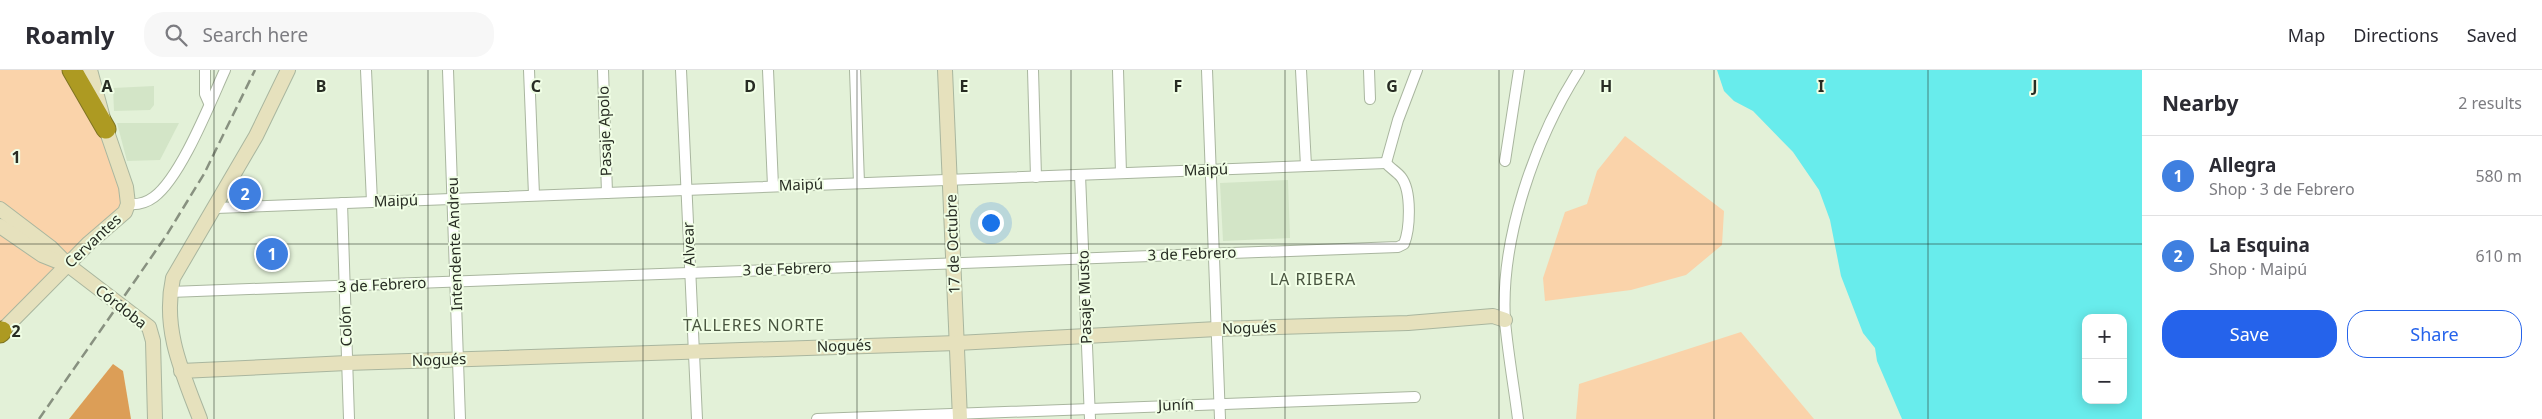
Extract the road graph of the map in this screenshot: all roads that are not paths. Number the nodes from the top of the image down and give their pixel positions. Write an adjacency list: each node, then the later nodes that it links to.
1 (72, 70): 24 (highway)
2 (90, 70): 24 (street, Cervantes)
3 (205, 70): 23 (street)
4 (225, 70): 23 (street)
5 (288, 70): 42 (street)
6 (366, 70): 39 (street)
7 (448, 70): 38 (street, Intendente Andreu)
8 (528, 70): 37 (street)
9 (603, 70): 36 (street, Pasaje Apolo)
10 (681, 70): 35 (street, Alvear)
11 (768, 70): 34 (street)
12 (855, 70): 33 (street)
13 (945, 70): 32 (street, 17 de Octubre)
14 (1033, 70): 31 (street)
15 (1118, 70): 29 (street)
16 (1207, 70): 28 (street)
17 (1301, 70): 27 (street)
18 (1368, 70): 22 (street)
19 (1417, 70): 26 (street)
20 (1519, 70): 25 (street)
21 (1579, 70): 53 (street)
22 (1370, 99)
23 (209, 104): 41 (street)
24 (106, 129): 41 (street, Cervantes)
25 (1505, 161)
26 (1386, 163): 27 (street, Maipú); 45 (street, 3 de Febrero)
27 (1306, 166): 28 (street, Maipú)
28 (1211, 170): 29 (street, Maipú); 45 (street)
29 (1122, 173): 30 (street, Maipú)
30 (1080, 175): 31 (street, Maipú); 46 (street, Pasaje Musto)
31 (1036, 176): 32 (street, Maipú)
32 (950, 180): 33 (street, Maipú); 47 (street, 17 de Octubre)
33 (859, 183): 34 (street, Maipú)
34 (773, 186): 35 (street, Maipú)
35 (687, 190): 36 (street, Maipú); 49 (street, Alvear)
36 (607, 193): 37 (street, Maipú)
37 (534, 196): 38 (street, Maipú)
38 (454, 199): 39 (street, Maipú); 50 (street, Intendente Andreu)
39 (372, 202): 40 (street, Maipú)
40 (342, 203): 42 (street, Maipú); 51 (street, Colón)
41 (128, 204): 48 (street, Cervantes)
42 (216, 208): 52 (street)
43 (0, 209): 48 (street, Córdoba)
44 (0, 226): 48 (street, Córdoba)
45 (1214, 254): 46 (street, 3 de Febrero); 54 (street)
46 (1084, 258): 47 (street, 3 de Febrero); 56 (street, Pasaje Musto)
47 (953, 263): 49 (street, 3 de Febrero); 57 (street, 17 de Octubre)
48 (68, 265): 55 (street, Cervantes); 67 (street, Córdoba)
49 (690, 273): 50 (street, 3 de Febrero); 58 (street, Alvear)
50 (457, 282): 51 (street, 3 de Febrero); 59 (street, Intendente Andreu)
51 (345, 287): 52 (street, 3 de Febrero); 60 (street, Colón)
52 (170, 292): 61 (street)
53 (1505, 320): 54 (street, Nogués); 75 (street)
54 (1217, 329): 56 (street, Nogués); 64 (street)
55 (1, 332)
56 (1087, 336): 57 (street, Nogués); 65 (street, Pasaje Musto)
57 (957, 343): 58 (street, Nogués); 66 (street, 17 de Octubre)
58 (694, 351): 59 (street, Nogués); 72 (street, Alvear)
59 (459, 360): 60 (street, Nogués); 71 (street, Intendente Andreu)
60 (347, 363): 61 (street, Nogués); 70 (street, Colón)
61 (182, 371): 62 (street)
62 (186, 386): 68 (street); 69 (street)
63 (1415, 397): 64 (street, Junín)
64 (1219, 403): 65 (street, Junín); 74 (street)
65 (1090, 414): 66 (street, Junín)
66 (960, 416): 73 (street, Junín)
67 (155, 419)
68 (193, 419)
69 (200, 419)
70 (349, 419)
71 (460, 419)
72 (696, 419)
73 (817, 419)
74 (1220, 419)
75 (1518, 419)

